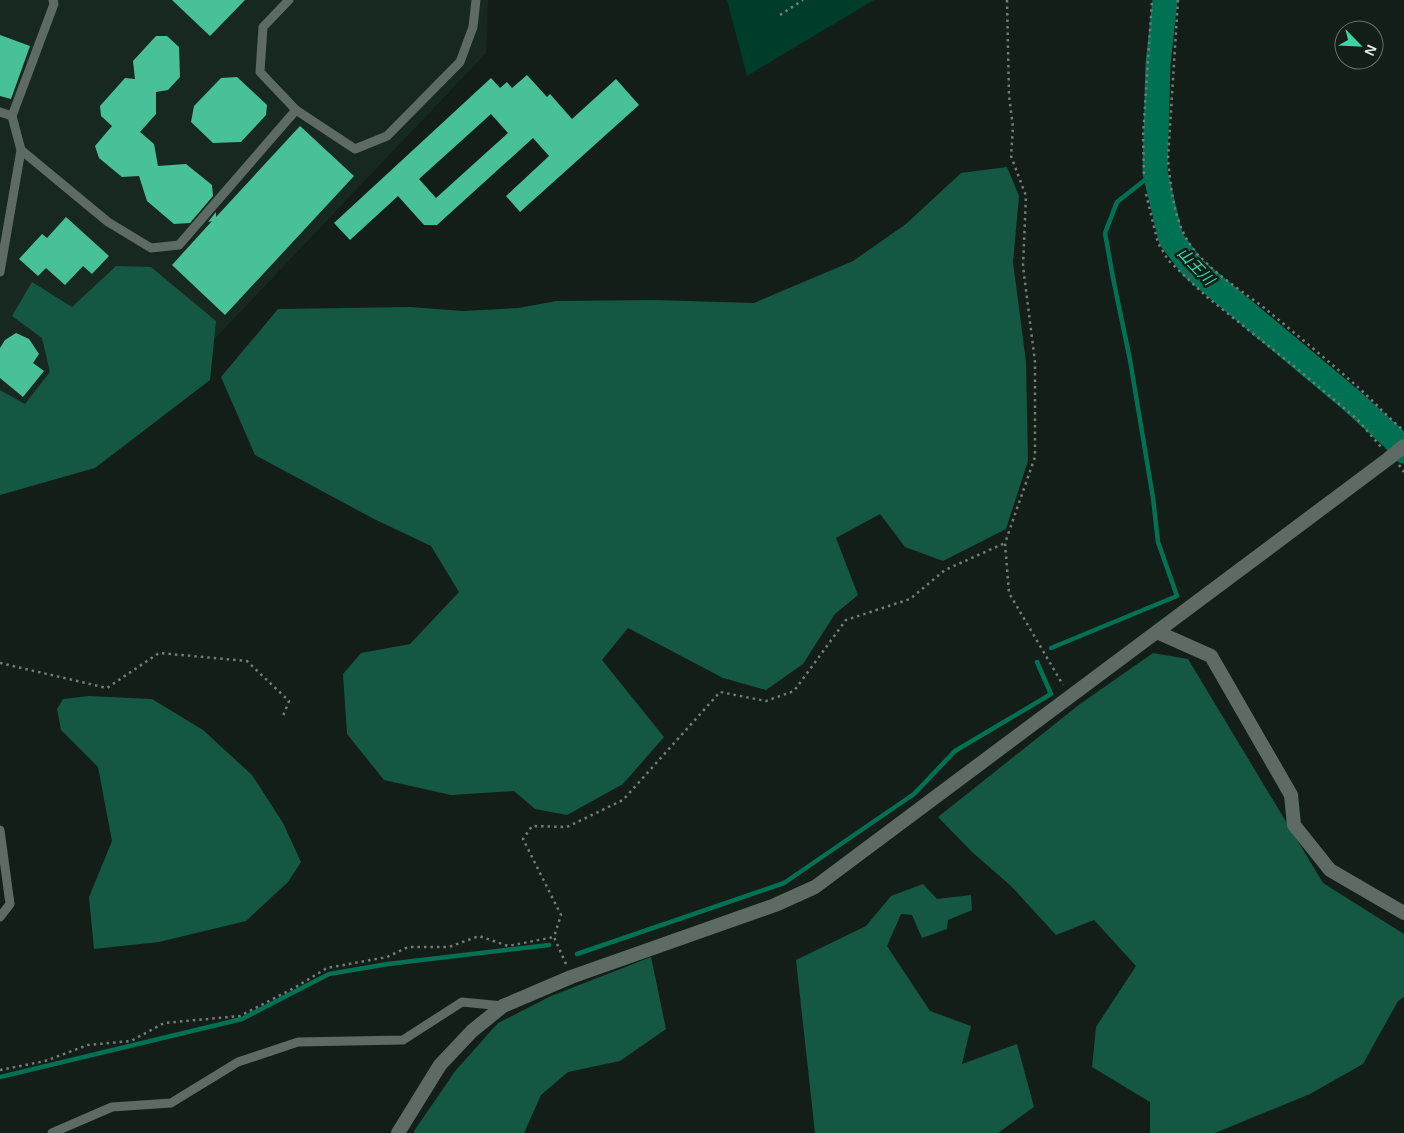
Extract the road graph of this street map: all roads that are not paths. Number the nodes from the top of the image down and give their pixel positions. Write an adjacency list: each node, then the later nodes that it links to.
1 (53, 0): 6 (lane)
2 (289, 0): 4 (lane)
3 (476, 0): 4 (lane)
4 (296, 110): 7 (lane)
5 (0, 112): 6 (lane)
6 (12, 116): 7 (lane)
7 (22, 150): 8 (lane)
8 (0, 272)
9 (1404, 446): 10 (street)
10 (1157, 632): 12 (street); 14 (street)
11 (0, 830): 13 (lane)
12 (1404, 913)
13 (0, 916)
14 (503, 1006): 15 (lane); 16 (street)
15 (52, 1133)
16 (398, 1133)

